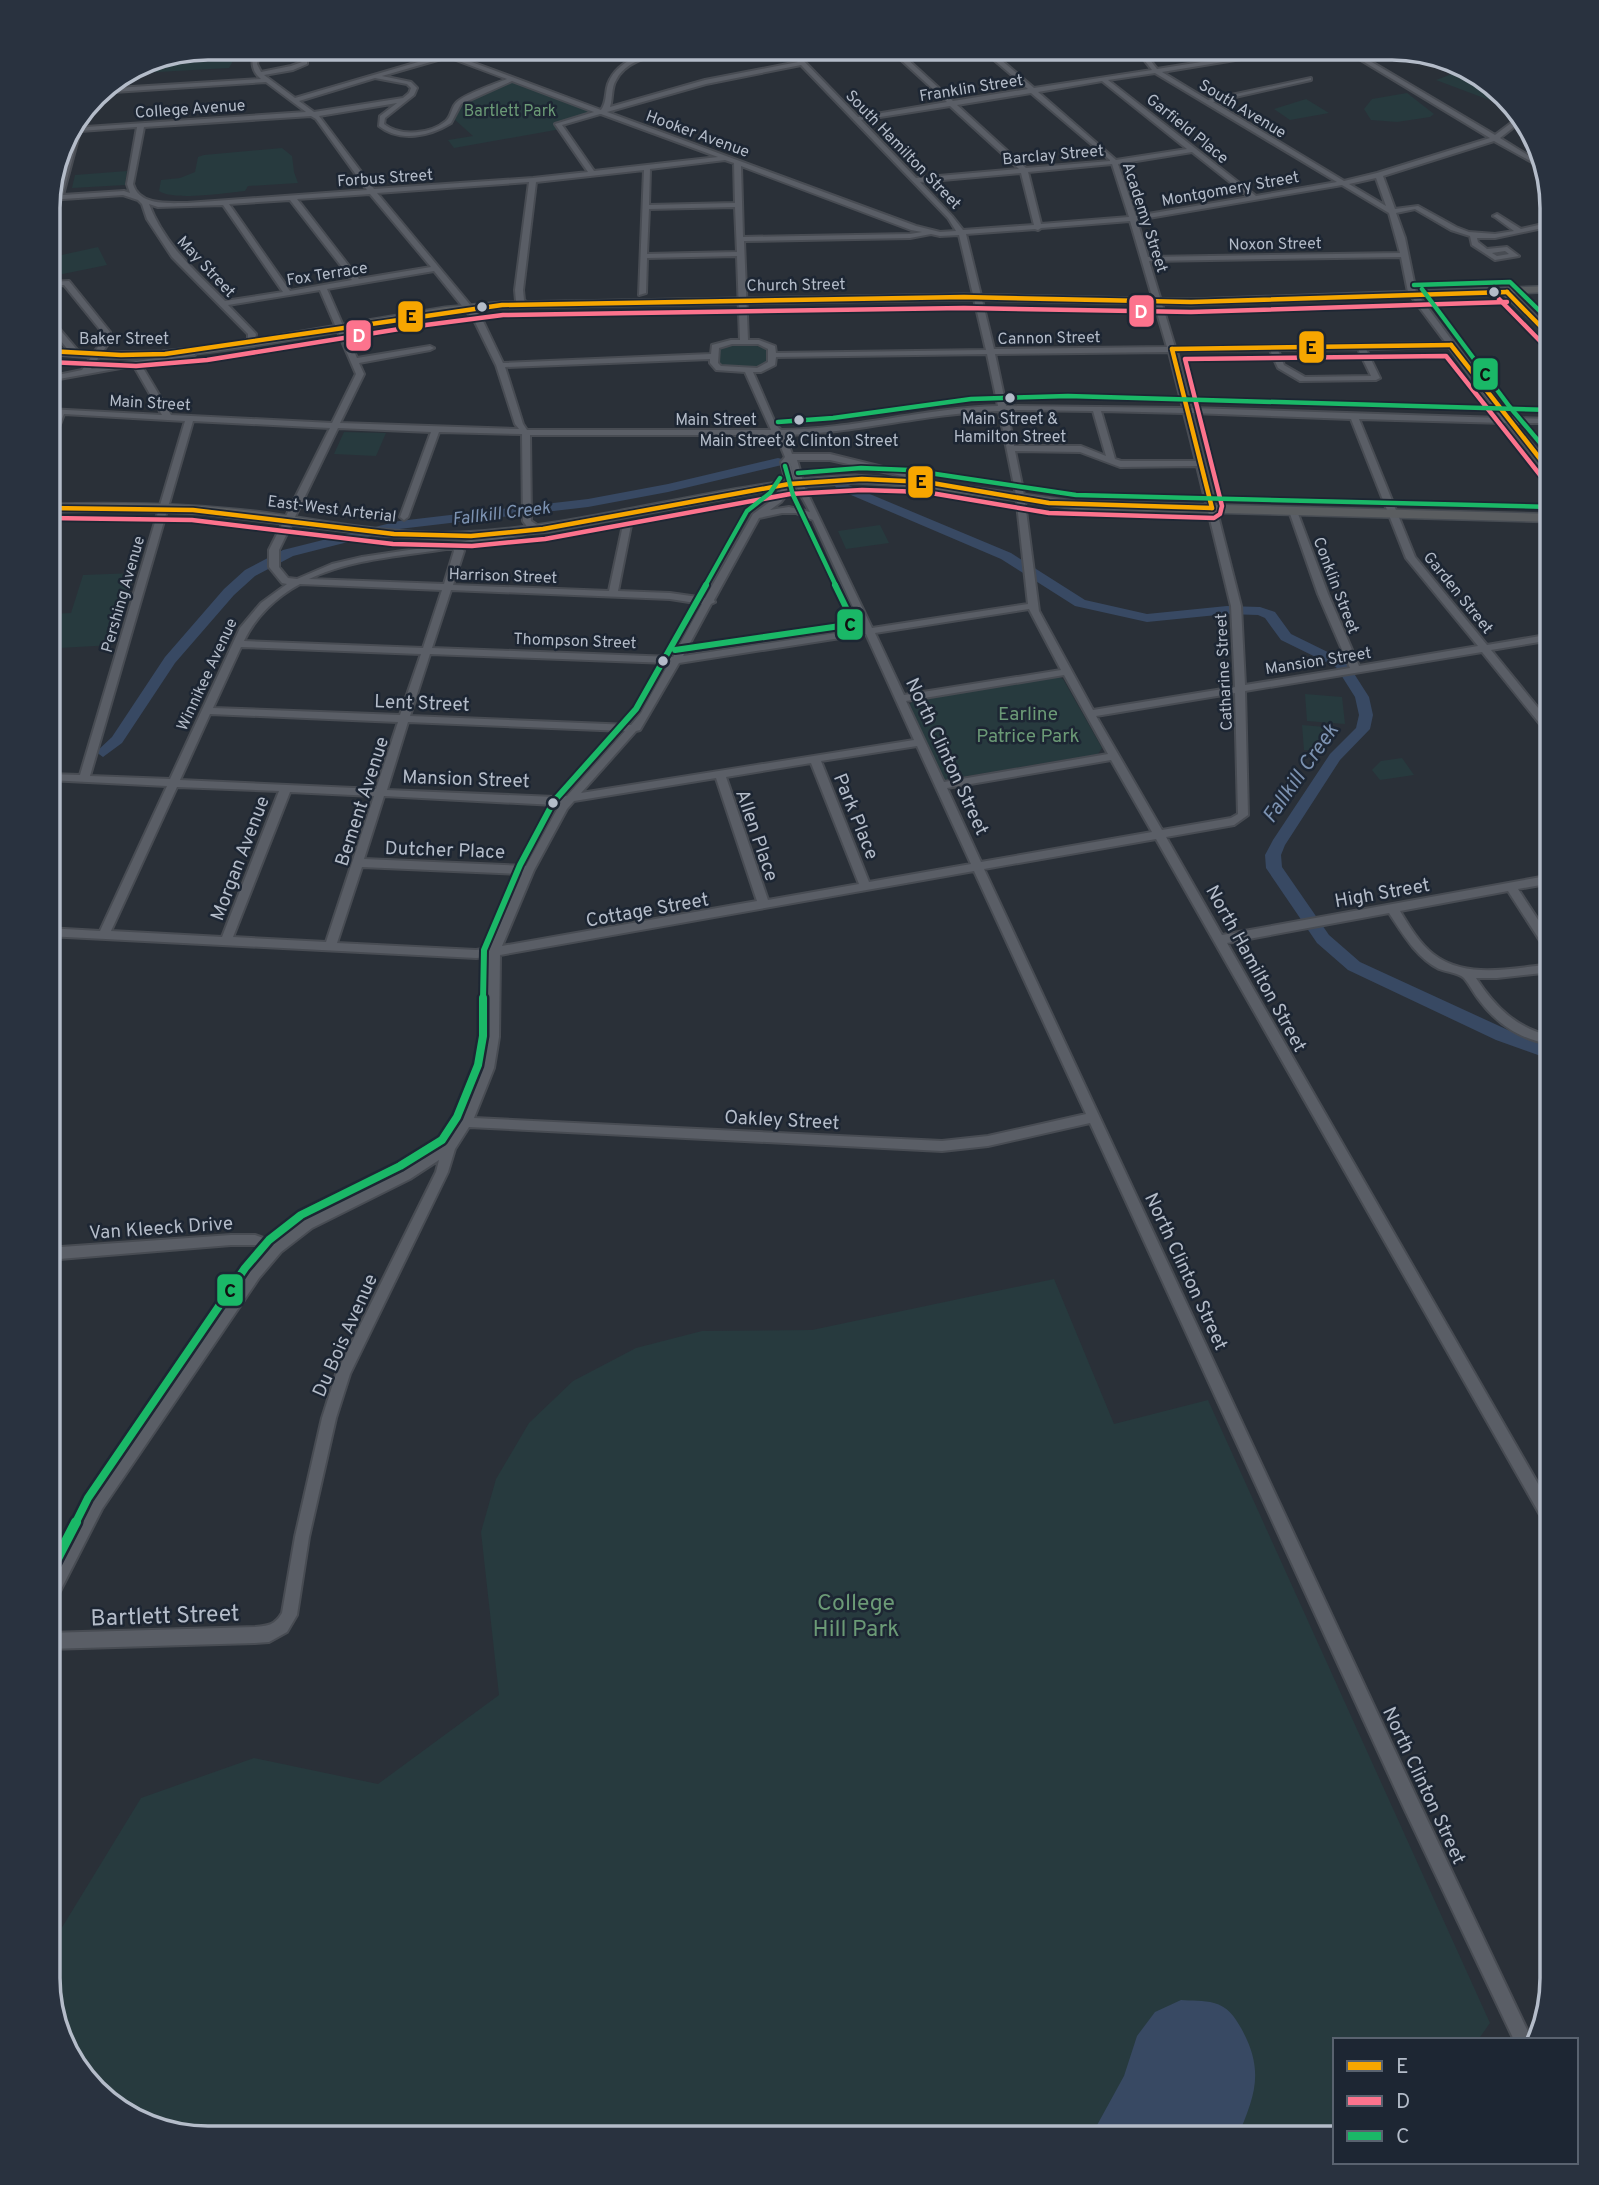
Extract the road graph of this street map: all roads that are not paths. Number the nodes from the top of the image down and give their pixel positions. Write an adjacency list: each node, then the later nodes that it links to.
1 (255, 60): 14 (street)
2 (305, 60): 14 (street)
3 (431, 60): 15 (street)
4 (639, 60): 26 (street)
5 (798, 60): 12 (street, South Hamilton Street)
6 (904, 60): 25 (street)
7 (997, 60): 21 (street, Academy Street)
8 (1148, 60): 13 (street, South Avenue)
9 (1223, 60): 13 (street, Franklin Street)
10 (1364, 60): 32 (street)
11 (463, 61): 16 (street, Hooker Avenue)
12 (802, 63): 26 (street); 28 (street, South Hamilton Street)
13 (1156, 71): 19 (street, Franklin Street); 24 (street, South Avenue)
14 (259, 74): 18 (street)
15 (377, 77): 22 (street); 23 (street)
16 (512, 79): 22 (street); 26 (street, Hooker Avenue)
17 (1309, 79): 24 (street)
18 (267, 80): 20 (street); 23 (street)
19 (1104, 80): 21 (street, Franklin Street); 34 (street, Garfield Place)
20 (118, 90)
21 (1033, 91): 25 (street, Franklin Street); 40 (street, Academy Street)
22 (406, 99): 27 (street, College Avenue)
23 (294, 100): 27 (street)
24 (1206, 102): 48 (street, South Avenue)
25 (951, 104): 28 (street, Franklin Street); 43 (street)
26 (603, 113): 37 (street, Hooker Avenue); 44 (street)
27 (314, 114): 30 (street, College Avenue); 49 (street)
28 (856, 119): 47 (street, South Hamilton Street)
29 (1514, 124): 32 (street)
30 (141, 125): 31 (street, College Avenue); 52 (street)
31 (82, 129)
32 (1496, 138): 35 (street); 45 (street, Montgomery Street)
33 (1527, 149): 35 (street)
34 (1192, 150): 40 (street, Barclay Street); 54 (street, Garfield Place)
35 (1521, 151): 36 (street); 38 (street)
36 (1529, 155)
37 (725, 158): 39 (street, Hooker Avenue); 42 (street, Forbus Street)
38 (1530, 158)
39 (737, 162): 56 (street); 64 (street, Hooker Avenue)
40 (1116, 162): 43 (street, Barclay Street); 60 (street, Academy Street)
41 (66, 166): 50 (street)
42 (647, 168): 44 (street, Forbus Street); 57 (street)
43 (1024, 170): 47 (street, Barclay Street); 62 (street)
44 (593, 174): 46 (street, Forbus Street)
45 (1380, 175): 48 (street, Montgomery Street); 58 (street)
46 (533, 180): 49 (street, Forbus Street); 86 (street)
47 (915, 180): 65 (street, South Hamilton Street)
48 (1343, 183): 54 (street, Montgomery Street); 58 (street, South Avenue)
49 (372, 192): 53 (street, Forbus Street); 73 (street)
50 (60, 196)
51 (60, 197): 52 (street, Forbus Street)
52 (139, 197): 55 (street, Forbus Street); 85 (street, May Street)
53 (292, 198): 55 (street, Forbus Street); 75 (street)
54 (1254, 198): 60 (street, Montgomery Street)
55 (225, 203): 80 (street)
56 (738, 205): 57 (street); 67 (street)
57 (645, 206): 71 (street)
58 (1392, 212): 66 (street); 70 (street)
59 (1497, 216): 63 (street)
60 (1133, 219): 62 (street, Montgomery Street); 72 (street, Academy Street)
61 (1540, 227): 63 (street)
62 (1038, 228): 65 (street, Montgomery Street)
63 (1519, 231): 66 (street)
64 (930, 233): 65 (street, Hooker Avenue); 67 (street)
65 (962, 235): 82 (street, South Hamilton Street)
66 (1474, 237): 68 (street)
67 (740, 239): 69 (street)
68 (1487, 251)
69 (740, 254): 71 (street); 83 (street)
70 (1405, 255): 72 (street, Noxon Street); 81 (street)
71 (643, 256): 79 (street)
72 (1145, 259): 84 (street, Academy Street)
73 (435, 269): 75 (street, Fox Terrace); 87 (street)
74 (60, 282): 102 (street)
75 (357, 282): 76 (street, Fox Terrace)
76 (323, 288): 80 (street, Fox Terrace); 89 (street)
77 (1540, 290): 78 (highway, Church Street)
78 (1507, 292): 81 (highway, Church Street); 88 (street)
79 (642, 293)
80 (288, 294): 85 (street, Fox Terrace)
81 (1414, 295): 84 (highway, Church Street); 93 (street)
82 (977, 298): 83 (highway, Church Street); 84 (highway, Church Street); 100 (street, South Hamilton Street)
83 (743, 301): 86 (highway, Church Street); 91 (street)
84 (1158, 302): 97 (street, Academy Street)
85 (223, 304): 92 (street, May Street)
86 (524, 304): 87 (highway, Church Street)
87 (467, 307): 89 (highway, Church Street); 107 (street)
88 (1540, 326)
89 (342, 327): 92 (highway, Church Street); 105 (street)
90 (60, 336): 101 (street)
91 (744, 342): 103 (street); 104 (street)
92 (243, 345): 99 (highway, Church Street)
93 (1451, 345): 94 (street, Cannon Street); 118 (street)
94 (1361, 346): 96 (street, Cannon Street); 96 (street)
95 (430, 348): 105 (street)
96 (1273, 348): 97 (street, Cannon Street)
97 (1172, 349): 100 (street, Cannon Street); 113 (street, Academy Street)
98 (60, 351): 101 (highway, Baker Street)
99 (201, 351): 102 (highway, Baker Street); 106 (street, Church Street)
100 (988, 352): 103 (street, Cannon Street); 111 (street, South Hamilton Street)
101 (76, 354): 102 (highway, Baker Street)
102 (97, 355): 109 (street)
103 (773, 355): 108 (street)
104 (714, 356): 107 (street); 108 (street)
105 (356, 361): 120 (street)
106 (141, 365): 109 (street, Church Street); 116 (street)
107 (500, 365): 123 (street)
108 (748, 370): 122 (street)
109 (85, 372): 110 (street)
110 (60, 377)
111 (1000, 408): 112 (street, Main Street); 122 (street, Main Street); 124 (street, North Hamilton Street)
112 (1096, 408): 113 (street, Main Street); 127 (street)
113 (1187, 409): 115 (street, Main Street); 128 (street, Catharine Street)
114 (61, 412): 116 (street, Main Street)
115 (1354, 416): 118 (street, Main Street); 142 (street, Garden Street)
116 (168, 417): 117 (street, Main Street)
117 (190, 418): 120 (street, Main Street); 139 (street, Pershing Avenue)
118 (1508, 421): 119 (street, Main Street); 126 (street)
119 (1540, 421)
120 (336, 425): 121 (street, Main Street); 146 (street)
121 (436, 430): 123 (street, Main Street); 143 (street)
122 (778, 432): 123 (street, Main Street); 125 (street, North Clinton Street)
123 (526, 434): 149 (street)
124 (1009, 449): 127 (street); 135 (street, North Hamilton Street)
125 (789, 457): 129 (street); 133 (street, North Clinton Street)
126 (1540, 460)
127 (1112, 462): 128 (street)
128 (1201, 463): 140 (street, Catharine Street)
129 (872, 466): 130 (street); 132 (street)
130 (911, 475)
131 (849, 479): 132 (highway, Winnikee Avenue); 133 (highway, Winnikee Avenue); 136 (street)
132 (895, 480): 135 (highway, Winnikee Avenue)
133 (794, 483): 134 (highway, Winnikee Avenue); 136 (street, North Clinton Street); 137 (street); 144 (street, North Clinton Street)
134 (756, 490): 137 (street); 149 (highway, Winnikee Avenue)
135 (1020, 499): 140 (highway, Winnikee Avenue); 157 (street, North Hamilton Street)
136 (807, 501): 144 (street, North Clinton Street)
137 (770, 505): 147 (street)
138 (60, 508): 139 (highway, East-West Arterial)
139 (163, 508): 146 (highway, East-West Arterial); 178 (street, Pershing Avenue)
140 (1212, 508): 141 (highway, Winnikee Avenue); 166 (street, Catharine Street)
141 (1293, 511): 142 (highway, Winnikee Avenue); 164 (street, Conklin Street)
142 (1391, 513): 145 (highway, Winnikee Avenue); 161 (street, Garden Street)
143 (404, 517)
144 (815, 517): 147 (street); 158 (street, North Clinton Street)
145 (1540, 517)
146 (289, 520): 151 (highway, East-West Arterial); 153 (street)
147 (754, 523): 156 (street)
148 (627, 525): 155 (street)
149 (539, 529): 150 (highway, Winnikee Avenue)
150 (524, 531): 151 (highway, Winnikee Avenue); 152 (street, Winnikee Avenue)
151 (496, 534)
152 (456, 546): 153 (street, Winnikee Avenue); 154 (street, Bement Avenue)
153 (295, 583): 154 (street, Harrison Street); 160 (street, Winnikee Avenue)
154 (446, 588): 155 (street, Harrison Street); 162 (street, Bement Avenue)
155 (613, 594): 156 (street, Harrison Street)
156 (710, 602): 163 (street)
157 (1033, 606): 158 (street, Thompson Street); 165 (street, North Hamilton Street)
158 (870, 632): 163 (street, Thompson Street); 167 (street, North Clinton Street)
159 (1540, 639): 161 (street, Mansion Street)
160 (237, 644): 162 (street, Thompson Street); 168 (street, Winnikee Avenue)
161 (1485, 648): 164 (street, Mansion Street); 170 (street, Garden Street)
162 (426, 650): 163 (street, Thompson Street); 171 (street, Bement Avenue)
163 (677, 660): 172 (street)
164 (1350, 670): 166 (street, Mansion Street)
165 (1066, 672): 167 (street); 169 (street, North Hamilton Street)
166 (1239, 689): 169 (street, Mansion Street); 184 (street, Catharine Street)
167 (901, 699): 173 (street, North Clinton Street)
168 (207, 711): 171 (street, Lent Street); 179 (street, Winnikee Avenue)
169 (1090, 714): 174 (street, North Hamilton Street)
170 (1540, 717)
171 (405, 719): 172 (street, Lent Street); 182 (street, Bement Avenue)
172 (636, 728): 183 (street)
173 (920, 742): 175 (street, Mansion Street); 180 (street, North Clinton Street)
174 (1114, 757): 180 (street); 185 (street, North Hamilton Street)
175 (815, 759): 176 (street, Mansion Street); 191 (street, Park Place)
176 (720, 775): 183 (street, Mansion Street); 192 (street, Allen Place)
177 (60, 777): 178 (street, Mansion Street)
178 (84, 778): 179 (street, Mansion Street)
179 (175, 782): 181 (street, Mansion Street); 196 (street, Winnikee Avenue)
180 (942, 786): 187 (street, North Clinton Street)
181 (286, 788): 182 (street, Mansion Street); 198 (street, Morgan Avenue)
182 (382, 792): 183 (street, Mansion Street); 186 (street, Bement Avenue)
183 (572, 798): 188 (street)
184 (1243, 813): 185 (street, Cottage Street)
185 (1160, 835): 187 (street, Cottage Street); 197 (street, North Hamilton Street)
186 (359, 863): 188 (street, Dutcher Place); 199 (street, Bement Avenue)
187 (978, 867): 191 (street, Cottage Street); 204 (street, North Clinton Street)
188 (529, 870): 200 (street)
189 (1540, 880): 190 (street, High Street)
190 (1510, 886): 193 (street, High Street); 194 (street)
191 (866, 887): 192 (street, Cottage Street)
192 (764, 905): 200 (street, Cottage Street)
193 (1392, 908): 197 (street, High Street); 202 (street)
194 (1540, 932)
195 (60, 933): 196 (street, Cottage Street)
196 (104, 935): 198 (street, Cottage Street)
197 (1219, 940): 209 (street, North Hamilton Street)
198 (226, 941): 199 (street, Cottage Street)
199 (330, 947): 200 (street, Cottage Street)
200 (494, 952): 205 (street)
201 (1540, 969): 202 (street)
202 (1468, 975): 203 (street)
203 (1540, 1038)
204 (1093, 1117): 205 (street, Oakley Street); 213 (street, North Clinton Street)
205 (466, 1122): 206 (street)
206 (449, 1148): 207 (street); 211 (street, Du Bois Avenue)
207 (276, 1248): 208 (street, Van Kleeck Drive); 210 (street)
208 (60, 1253)
209 (1540, 1500)
210 (60, 1575)
211 (282, 1627): 212 (street, Bartlett Street)
212 (60, 1641)
213 (1523, 2038)

